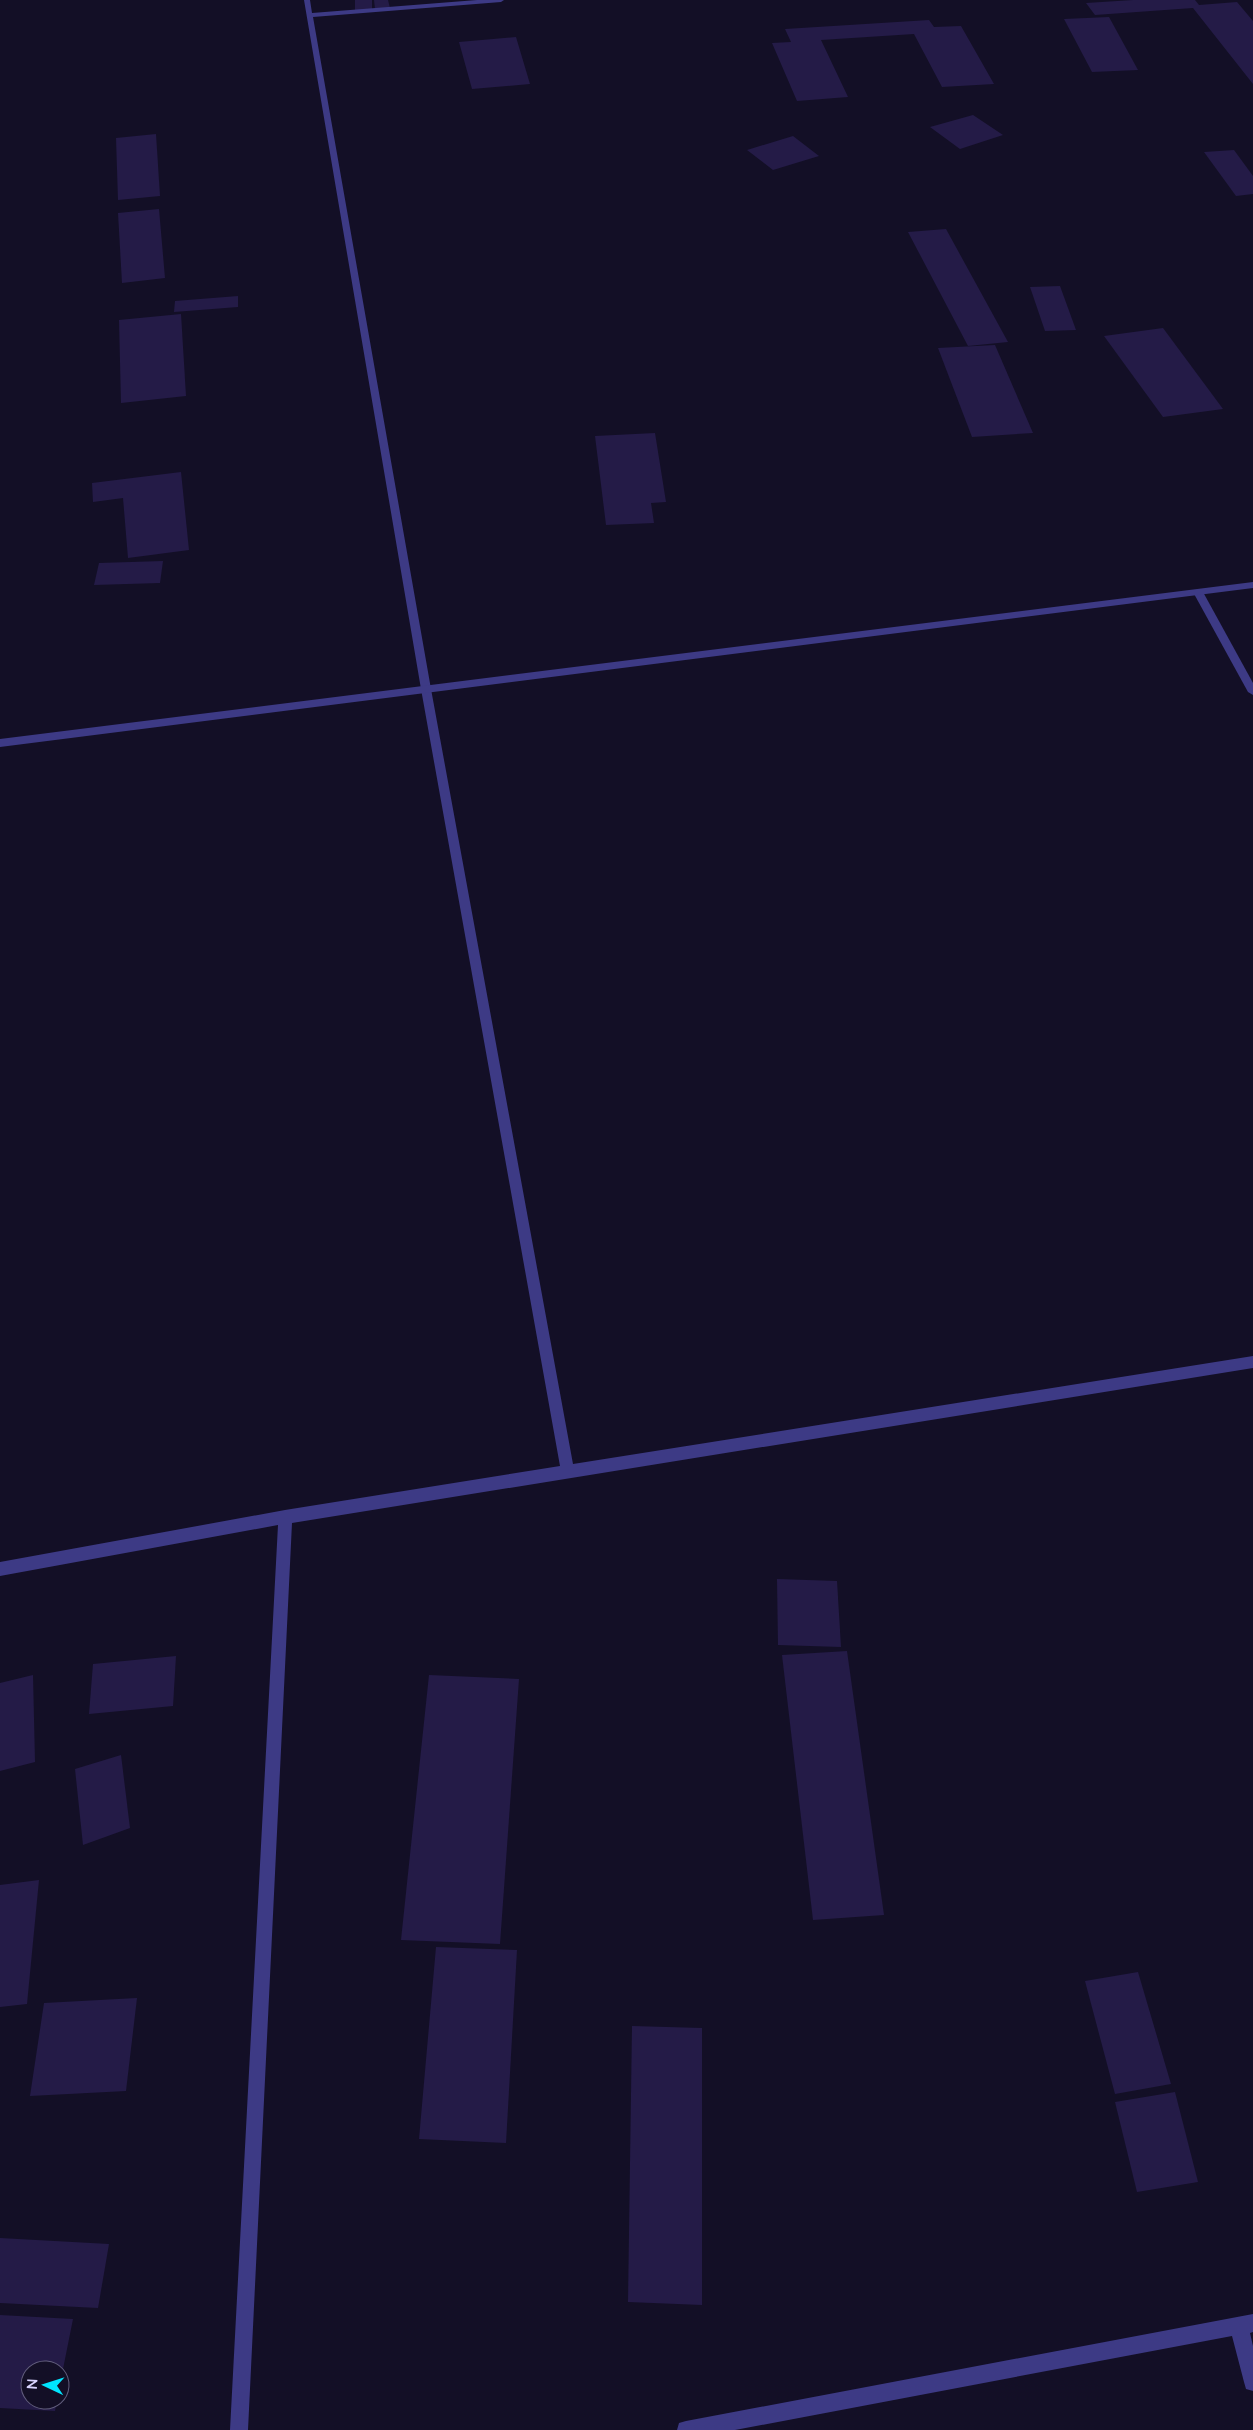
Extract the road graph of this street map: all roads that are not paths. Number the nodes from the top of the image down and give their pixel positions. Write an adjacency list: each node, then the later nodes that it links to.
1 (307, 0): 3 (street)
2 (501, 0): 3 (street)
3 (310, 14): 6 (street)
4 (1253, 585): 5 (street)
5 (1198, 592): 6 (street); 7 (street)
6 (426, 689): 8 (street); 10 (street)
7 (1253, 692)
8 (0, 743)
9 (1253, 1362): 10 (street)
10 (568, 1472): 11 (street)
11 (285, 1517): 12 (street); 15 (street)
12 (0, 1569)
13 (1246, 2324): 14 (street); 16 (street)
14 (1253, 2382)
15 (239, 2430)
16 (686, 2430)

